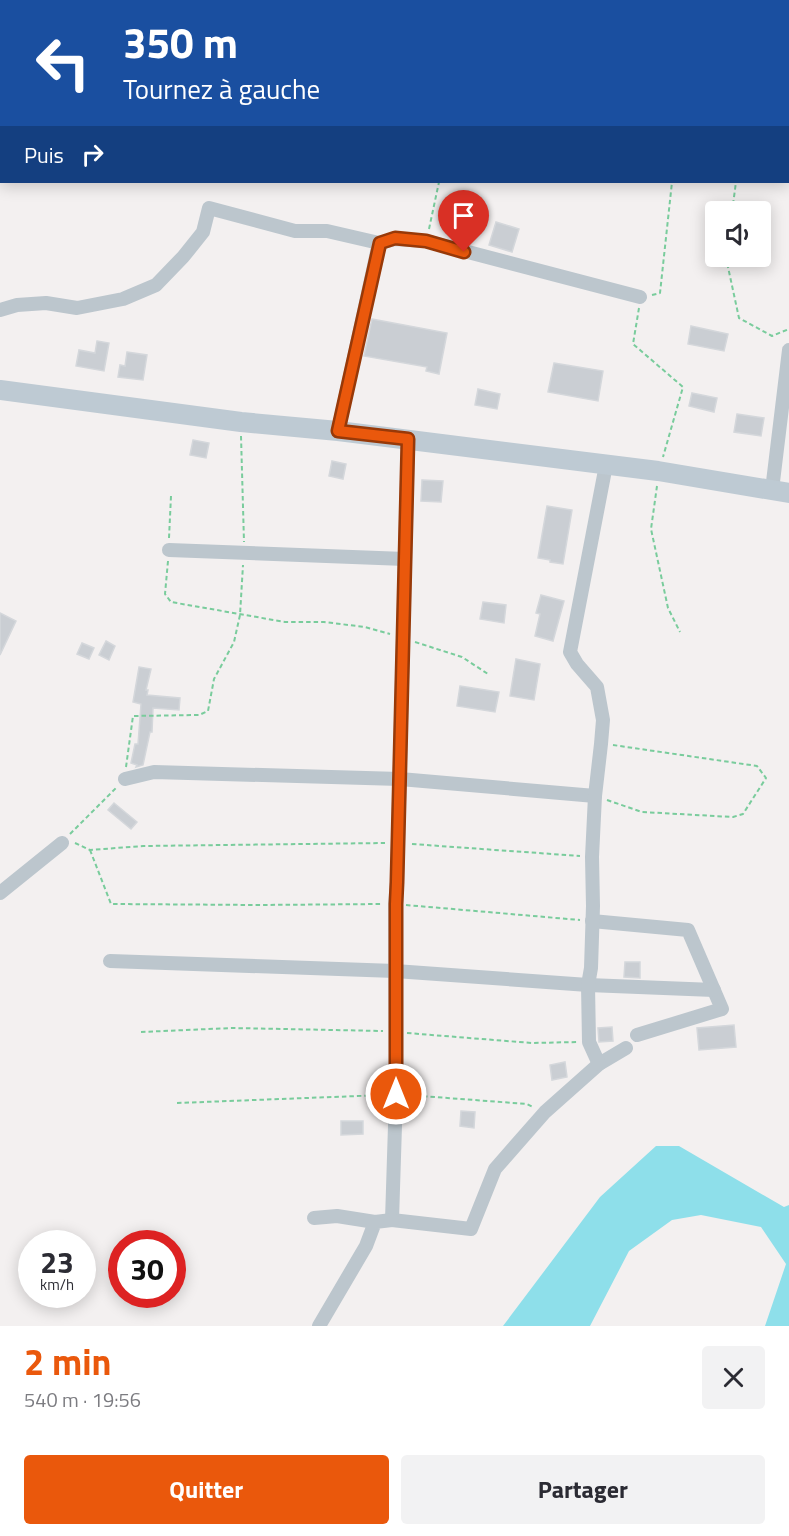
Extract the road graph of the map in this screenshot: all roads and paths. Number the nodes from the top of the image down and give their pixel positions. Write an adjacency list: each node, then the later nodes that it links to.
1 (439, 183): 5 (path)
2 (672, 183): 8 (path)
3 (736, 183): 4 (path)
4 (733, 201)
5 (426, 241): 6 (street); 8 (street)
6 (380, 243): 9 (street); 14 (street)
7 (728, 267): 10 (path)
8 (640, 297): 17 (path)
9 (0, 310)
10 (789, 329)
11 (789, 350): 18 (street)
12 (0, 390): 13 (main road)
13 (240, 422): 14 (main road); 21 (path)
14 (338, 431): 15 (main road)
15 (408, 439): 16 (main road); 22 (street)
16 (606, 465): 17 (main road); 27 (street)
17 (658, 471): 18 (main road); 24 (path)
18 (781, 491)
19 (171, 496): 20 (path)
20 (169, 550): 21 (street); 23 (path)
21 (244, 553): 22 (street); 23 (path)
22 (405, 559): 25 (street)
23 (240, 615): 25 (path); 28 (path)
24 (680, 632)
25 (403, 637): 26 (path); 29 (street)
26 (488, 674)
27 (601, 744): 30 (street); 30 (path)
28 (125, 779): 29 (street); 31 (path)
29 (400, 779): 30 (street); 32 (street)
30 (595, 796): 34 (street)
31 (64, 841): 33 (path); 35 (street)
32 (398, 843): 33 (path); 34 (path); 36 (street)
33 (90, 850): 36 (path)
34 (592, 857): 37 (street)
35 (0, 893)
36 (396, 904): 37 (path); 39 (street)
37 (592, 921): 40 (street); 41 (street)
38 (110, 961): 39 (street)
39 (395, 971): 40 (street); 43 (street)
40 (588, 985): 41 (street); 45 (street)
41 (714, 990): 44 (street)
42 (141, 1032): 43 (path)
43 (396, 1032): 45 (path); 48 (street)
44 (637, 1035)
45 (590, 1042): 47 (street)
46 (626, 1048): 47 (street)
47 (599, 1064): 50 (street)
48 (396, 1094): 49 (path); 50 (path); 52 (street)
49 (177, 1104)
50 (545, 1112): 52 (street)
51 (314, 1218): 53 (street)
52 (392, 1221): 53 (street)
53 (375, 1222): 54 (street)
54 (319, 1326)

